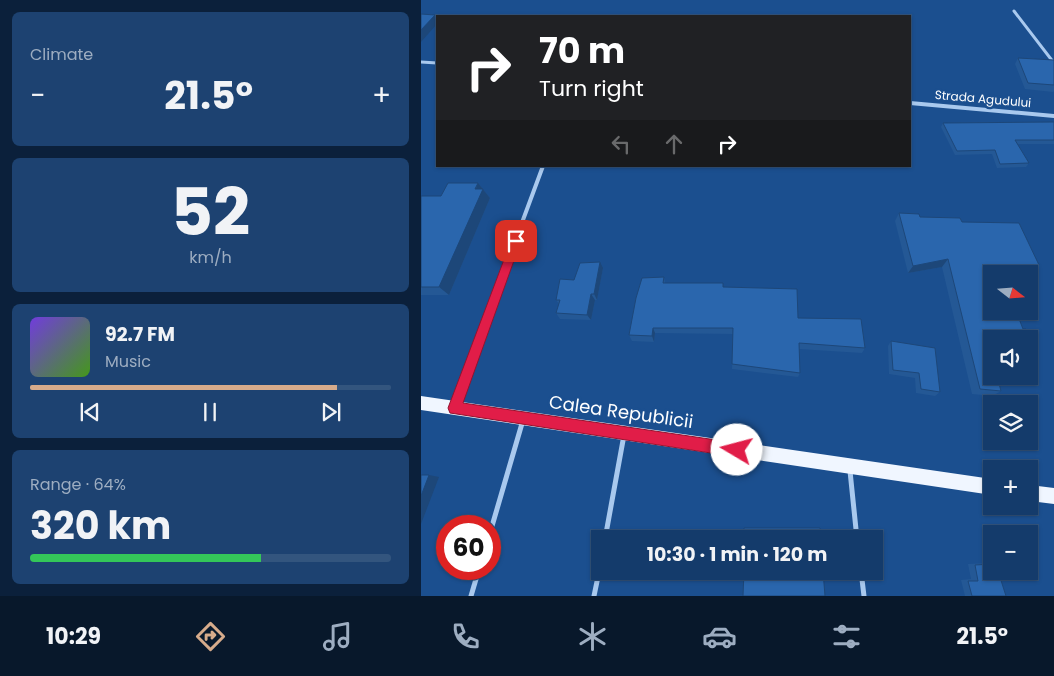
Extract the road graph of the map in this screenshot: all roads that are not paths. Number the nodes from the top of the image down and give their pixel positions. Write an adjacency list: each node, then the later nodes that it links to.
1 (1014, 11): 3 (street)
2 (421, 62): 4 (street)
3 (1054, 63)
4 (436, 64)
5 (911, 103): 6 (street, Strada Agudului)
6 (1054, 116)
7 (543, 167): 9 (street)
8 (421, 403): 9 (main road, Calea Republicii)
9 (454, 408): 10 (main road, Calea Republicii)
10 (524, 418): 11 (main road, Calea Republicii); 16 (lane)
11 (625, 433): 12 (main road, Calea Republicii); 17 (lane)
12 (850, 466): 13 (main road, Calea Republicii); 18 (lane)
13 (983, 486)
14 (1038, 494): 15 (main road)
15 (1054, 496)
16 (495, 515)
17 (607, 530)
18 (856, 530)
19 (476, 580): 22 (lane)
20 (597, 580): 23 (lane)
21 (862, 580): 24 (lane)
22 (471, 596)
23 (594, 596)
24 (864, 596)

